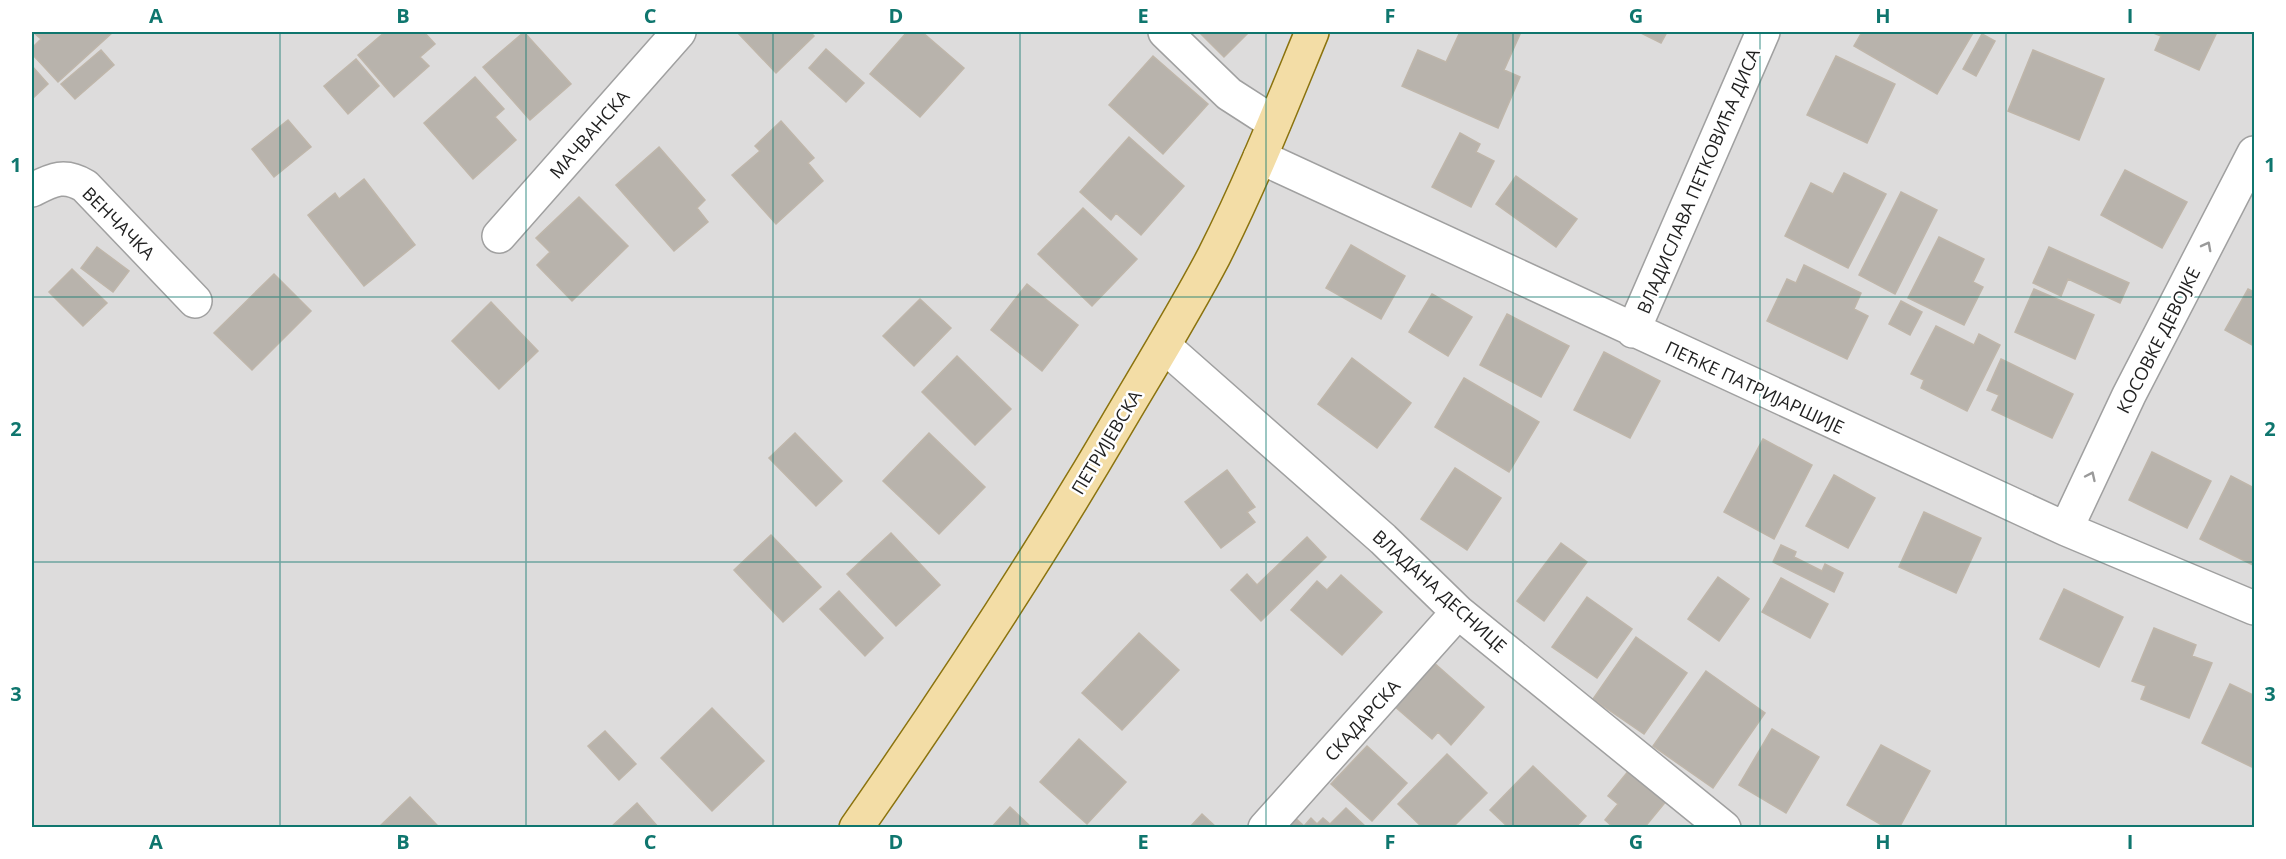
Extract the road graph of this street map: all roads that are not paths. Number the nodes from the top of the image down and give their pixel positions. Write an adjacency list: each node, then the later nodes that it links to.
1 (679, 32): 9 (street, МАЧВАНСКА)
2 (1165, 32): 5 (street)
3 (1312, 32): 5 (main road, ПЕТРИЈЕВСКА)
4 (1763, 32): 11 (street, ВЛАДИСЛАВА ПЕТКОВИЋА ДИСА)
5 (1274, 123): 7 (main road, ПЕТРИЈЕВСКА)
6 (2254, 153): 13 (street, КОСОВКЕ ДЕВОЈКЕ, one-way to 6)
7 (1260, 157): 11 (street, ПЕЋКЕ ПАТРИЈАРШИЈЕ); 12 (main road, ПЕТРИЈЕВСКА)
8 (32, 190): 10 (street, ВЕНЧАЧКА)
9 (499, 236)
10 (195, 301)
11 (1633, 331): 13 (street, ПЕЋКЕ ПАТРИЈАРШИЈЕ)
12 (1164, 346): 15 (street, ВЛАДАНА ДЕСНИЦЕ); 16 (main road, ПЕТРИЈЕВСКА)
13 (2066, 529): 14 (street, ПЕЋКЕ ПАТРИЈАРШИЈЕ)
14 (2254, 608)
15 (1458, 612): 17 (street, СКАДАРСКА); 18 (street, ВЛАДАНА ДЕСНИЦЕ)
16 (856, 828)
17 (1264, 828)
18 (1724, 828)

